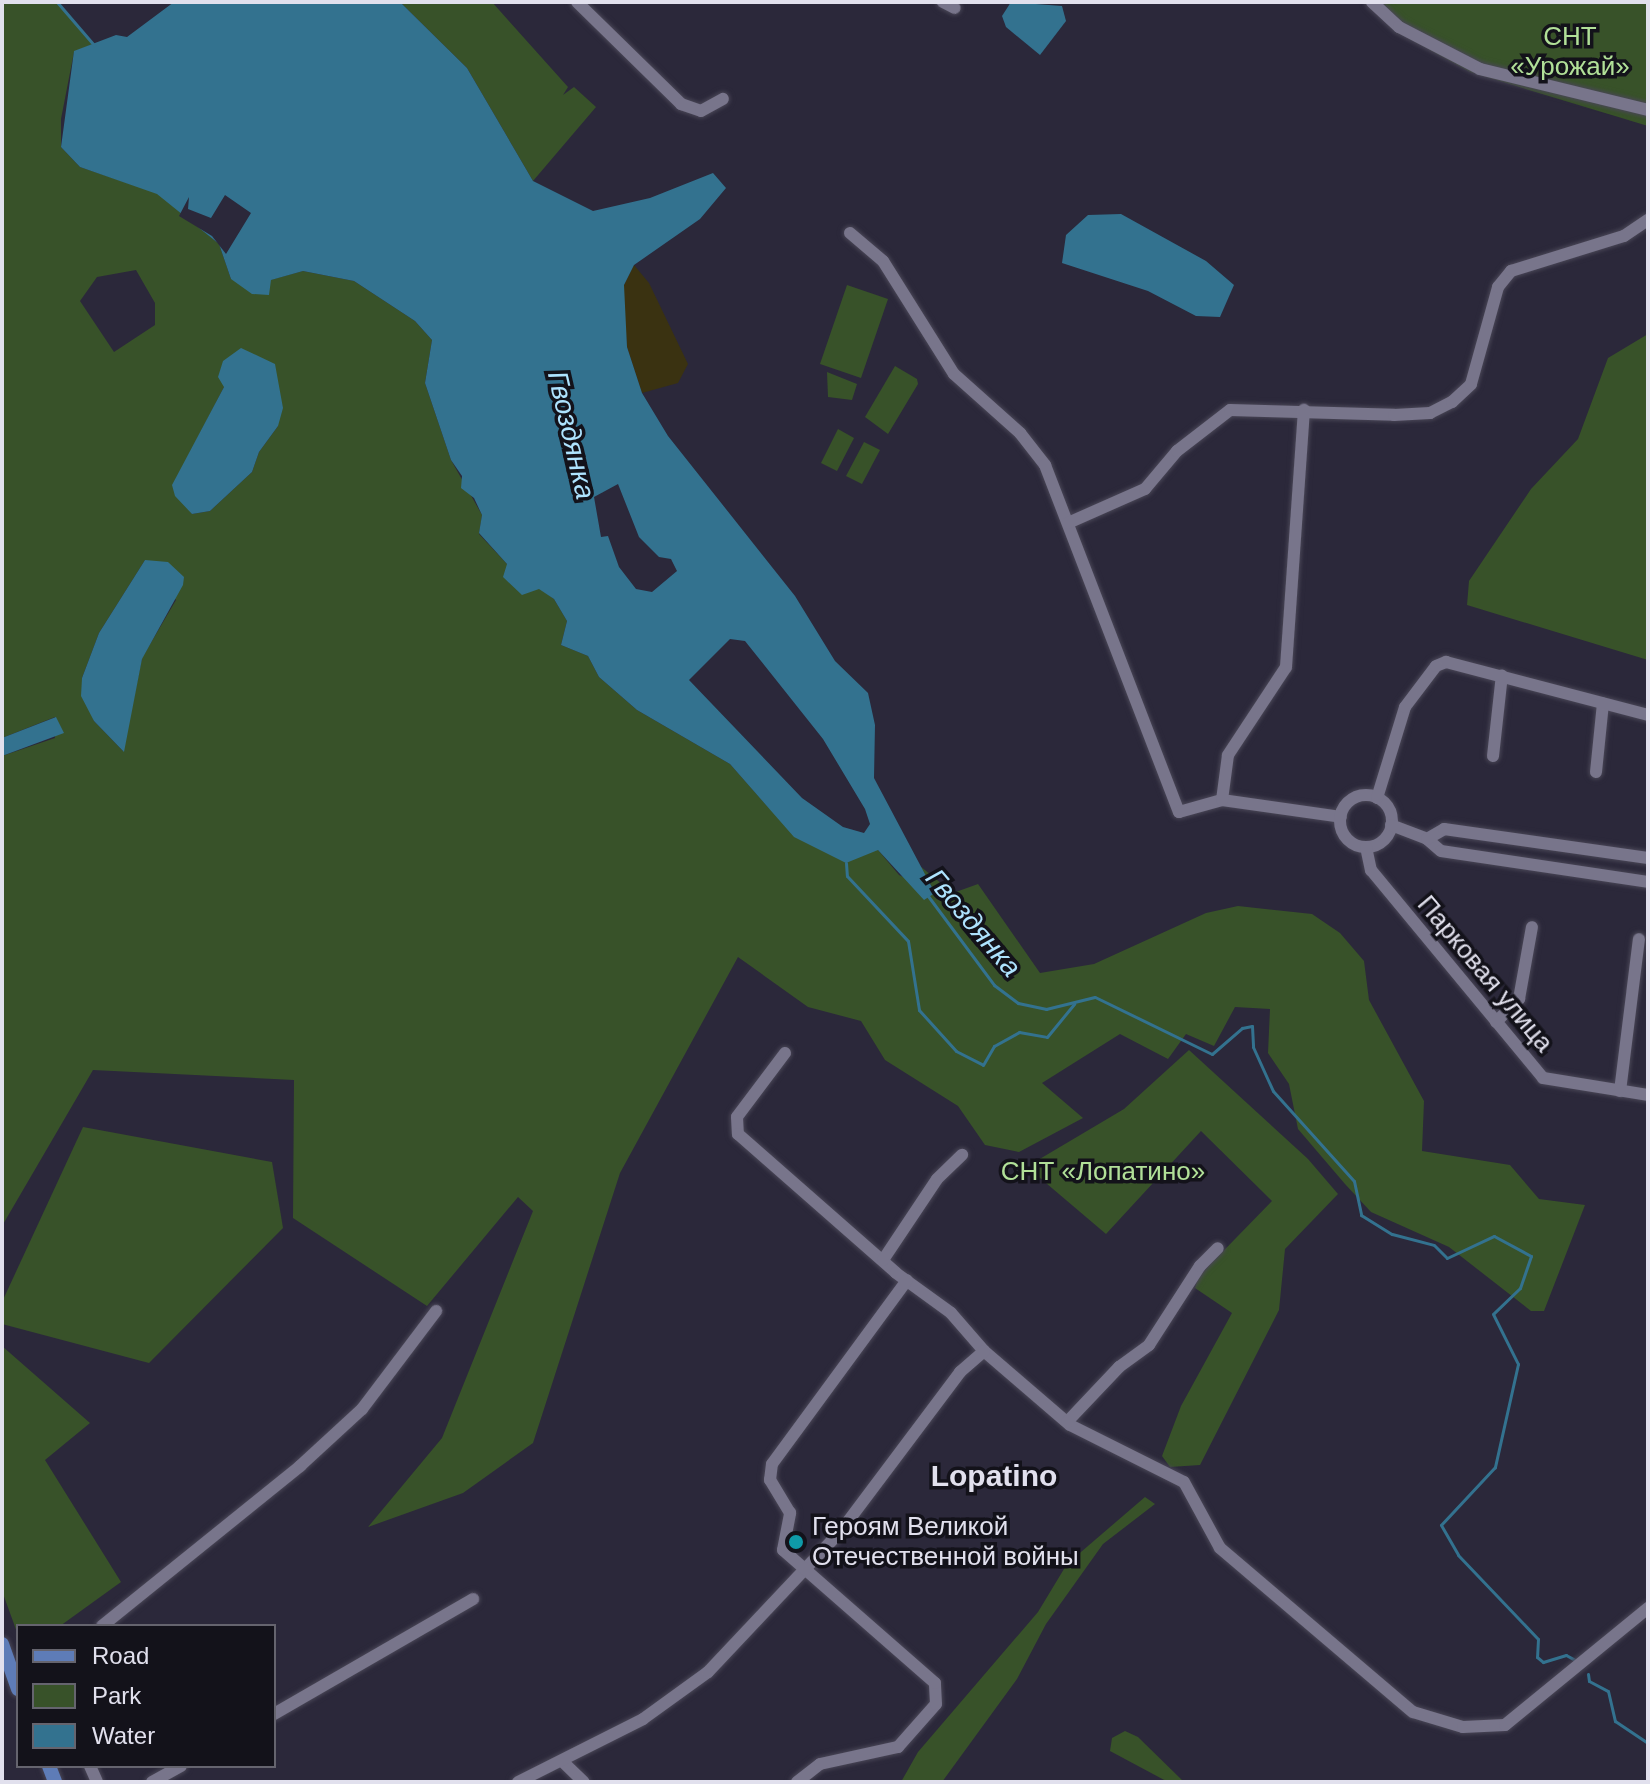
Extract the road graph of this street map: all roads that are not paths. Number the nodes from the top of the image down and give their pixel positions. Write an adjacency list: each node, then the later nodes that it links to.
1 (577, 2): 3 (street)
2 (1372, 2): 4 (street)
3 (723, 99)
4 (1648, 110)
5 (1648, 220): 7 (street)
6 (850, 233): 8 (street)
7 (1304, 410): 8 (street); 15 (street)
8 (1068, 523): 15 (street)
9 (1502, 675): 10 (street); 12 (street); 14 (street)
10 (1603, 703): 11 (street); 13 (street)
11 (1648, 715)
12 (1493, 756)
13 (1596, 772)
14 (1377, 798): 16 (street); 17 (street)
15 (1222, 800): 16 (street)
16 (1341, 817): 19 (street)
17 (1391, 825): 18 (street); 19 (street)
18 (1427, 839): 20 (street); 21 (street)
19 (1366, 847): 24 (street, Парковая улица)
20 (1648, 858)
21 (1648, 882)
22 (1532, 927): 24 (street)
23 (1639, 939): 26 (street)
24 (1496, 1022): 26 (street, Парковая улица)
25 (785, 1053): 30 (street)
26 (1620, 1091): 27 (street, Парковая улица)
27 (1648, 1095)
28 (962, 1155): 30 (street)
29 (1218, 1248): 34 (street)
30 (883, 1260): 31 (street)
31 (907, 1280): 33 (street); 35 (street)
32 (436, 1311): 38 (street)
33 (984, 1351): 34 (street); 35 (street)
34 (1067, 1422): 37 (street)
35 (804, 1571): 42 (street); 47 (street)
36 (473, 1599): 41 (street)
37 (1648, 1608)
38 (104, 1624)
39 (2, 1644): 40 (main road)
40 (16, 1680)
41 (276, 1713)
42 (562, 1761): 45 (street); 46 (street)
43 (177, 1768): 44 (street)
44 (152, 1782)
45 (518, 1782)
46 (584, 1782)
47 (797, 1782)

